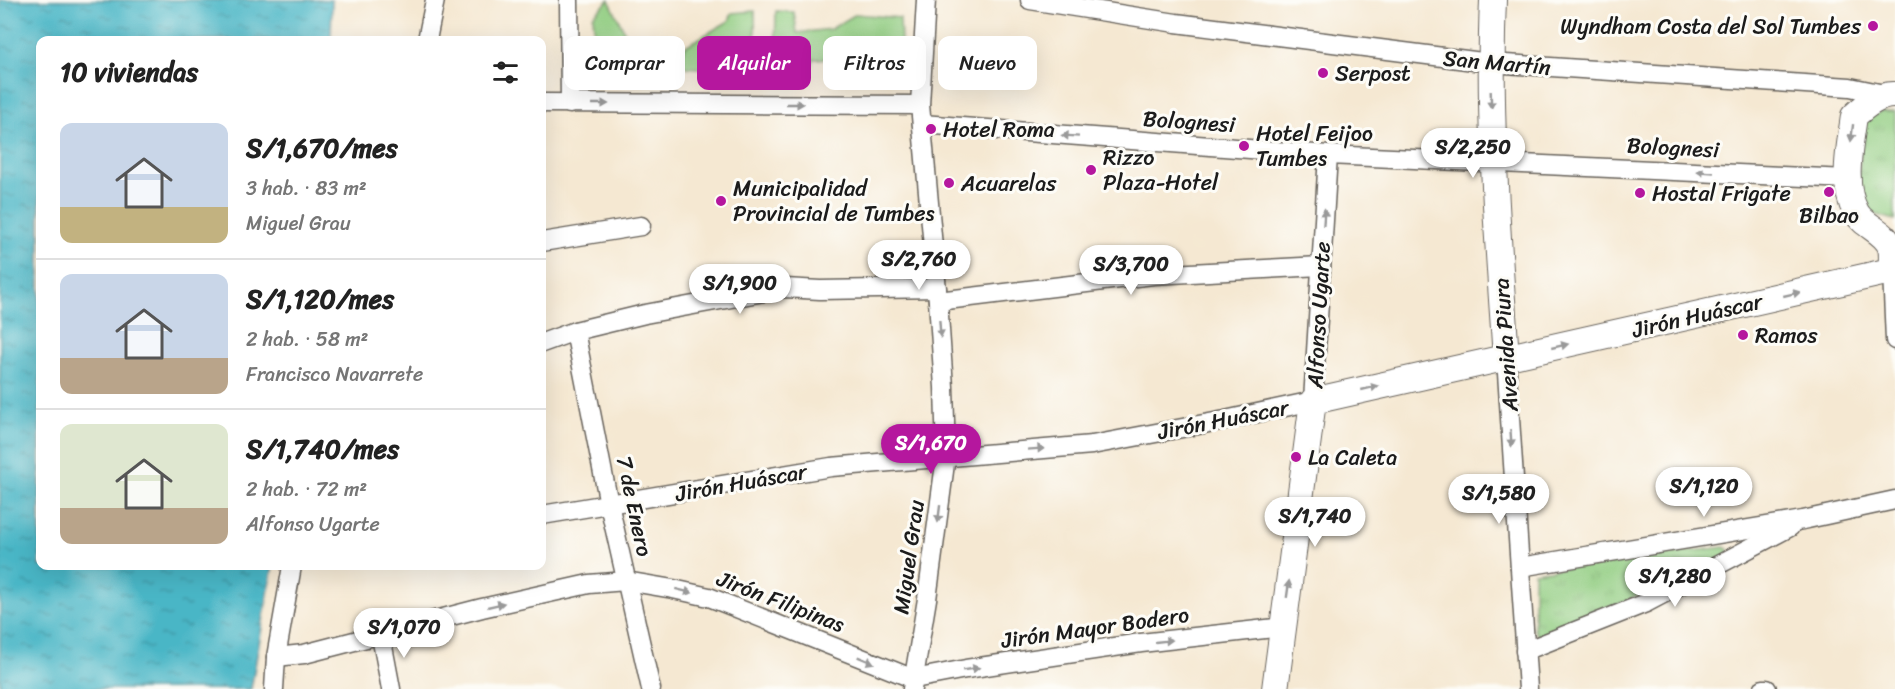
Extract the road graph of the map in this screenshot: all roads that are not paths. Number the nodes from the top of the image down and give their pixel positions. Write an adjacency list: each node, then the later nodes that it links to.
1 (435, 0): 6 (street)
2 (569, 0): 10 (street)
3 (926, 0): 11 (street, Miguel Grau)
4 (1030, 0): 7 (street, San Martín)
5 (1493, 0): 7 (main road, Avenida Piura)
6 (428, 36)
7 (1490, 63): 8 (street, San Martín); 14 (main road, Avenida Piura, one-way to 14)
8 (1892, 95): 15 (main road, one-way to 15)
9 (546, 103): 10 (street)
10 (570, 104): 11 (street, one-way to 11)
11 (920, 105): 12 (street, Miguel Grau)
12 (922, 124): 13 (street, Bolognesi, one-way to 12); 20 (street, Miguel Grau)
13 (1328, 155): 14 (street, Bolognesi); 18 (street, Alfonso Ugarte, one-way to 13)
14 (1494, 162): 15 (street, Bolognesi, one-way to 14); 24 (main road, Avenida Piura)
15 (1848, 179): 19 (main road)
16 (641, 226): 17 (street)
17 (546, 241)
18 (1321, 266): 20 (street); 25 (street, Alfonso Ugarte)
19 (1893, 271): 22 (street); 24 (main road, Jirón Huáscar, one-way to 19)
20 (938, 295): 21 (street); 26 (street, Miguel Grau, one-way to 26)
21 (575, 331): 23 (street); 28 (street, 7 de Enero)
22 (1895, 340)
23 (546, 342)
24 (1506, 358): 25 (main road, Jirón Huáscar, one-way to 24); 31 (street, Avenida Piura, one-way to 31)
25 (1313, 401): 26 (street, Jirón Huáscar, one-way to 25); 34 (main road, Alfonso Ugarte, one-way to 25)
26 (946, 456): 28 (street, Jirón Huáscar); 38 (street, Miguel Grau, one-way to 38)
27 (1895, 500): 30 (street)
28 (609, 504): 29 (street, Jirón Huáscar); 33 (street, 7 de Enero)
29 (546, 514)
30 (1803, 520): 31 (street); 36 (street)
31 (1520, 567): 36 (street, Avenida Piura)
32 (291, 570): 37 (street)
33 (626, 581): 35 (street, Jirón Filipinas, one-way to 33); 38 (street, Jirón Filipinas, one-way to 38); 41 (street, 7 de Enero)
34 (1283, 627): 38 (street, Jirón Mayor Bodero, one-way to 34); 42 (main road, Alfonso Ugarte)
35 (381, 636): 37 (street, Jirón Filipinas); 40 (street)
36 (1526, 651): 43 (street, Avenida Piura)
37 (276, 657): 39 (street)
38 (913, 684)
39 (274, 689)
40 (391, 689)
41 (651, 689)
42 (1275, 689)
43 (1528, 689)

